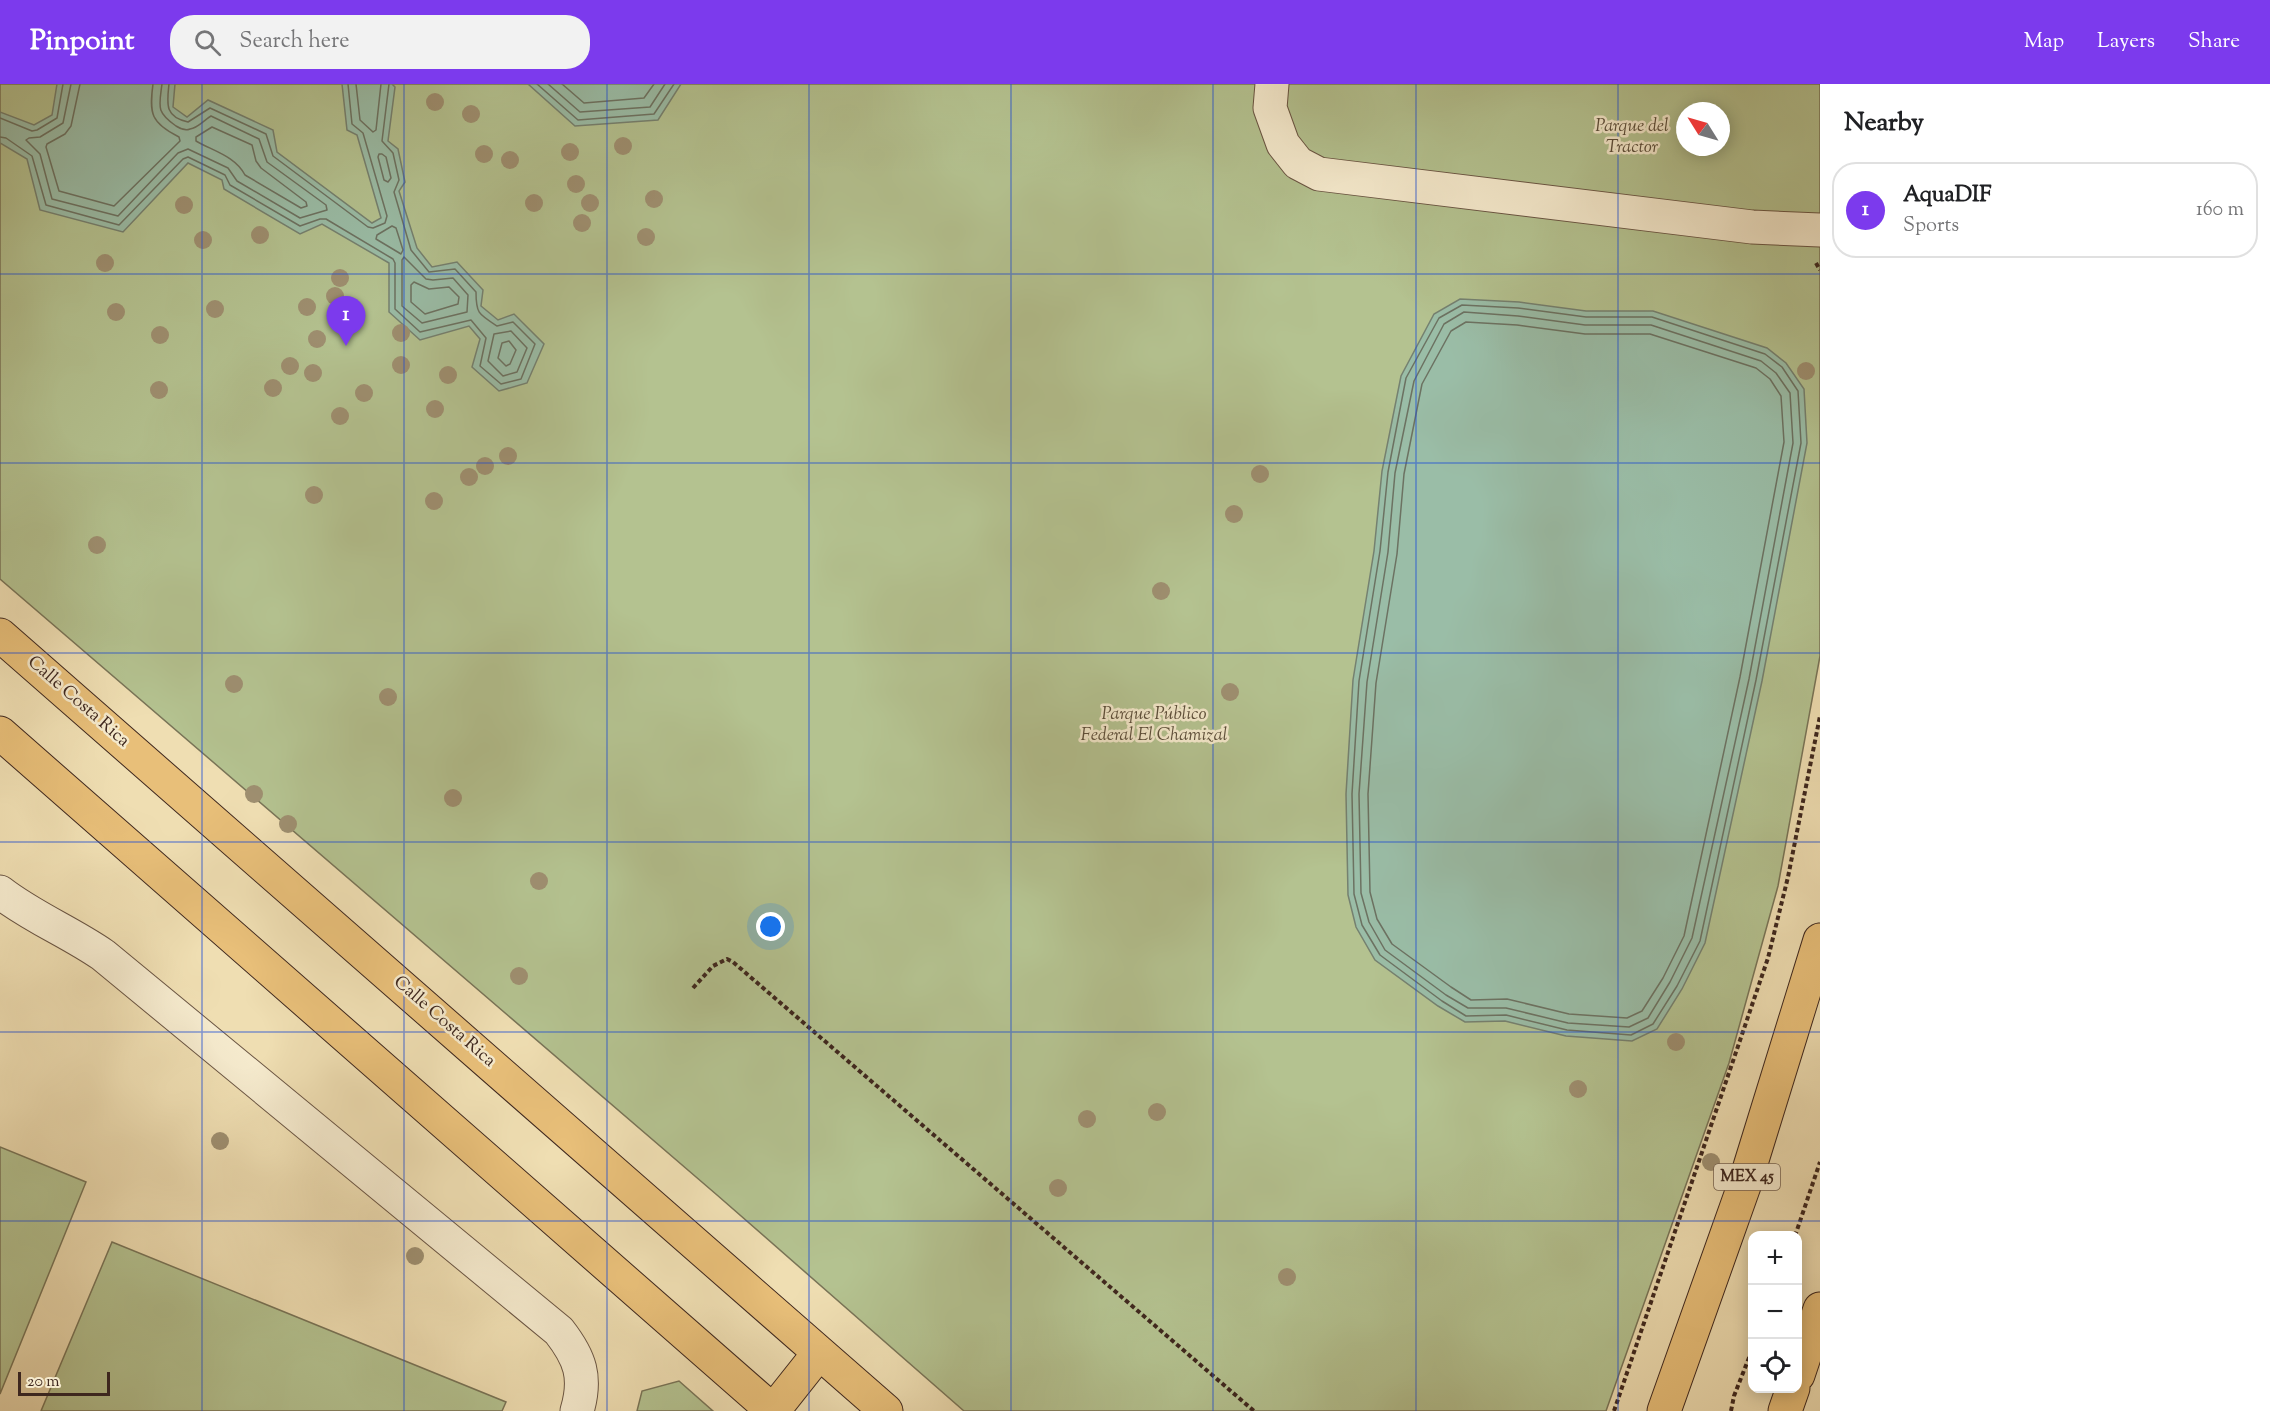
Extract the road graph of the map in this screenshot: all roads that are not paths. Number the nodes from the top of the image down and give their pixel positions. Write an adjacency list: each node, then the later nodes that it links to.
1 (1267, 92): 2 (lane)
2 (1820, 230)
3 (0, 635): 8 (main road, Calle Costa Rica)
4 (0, 734): 12 (main road)
5 (0, 892): 11 (lane)
6 (1820, 940): 14 (main road, MEX 45)
7 (1820, 1309): 9 (main road)
8 (819, 1353): 12 (main road); 13 (main road, Calle Costa Rica)
9 (1802, 1361)
10 (1792, 1393): 15 (main road)
11 (577, 1411)
12 (773, 1411)
13 (886, 1411)
14 (1664, 1411)
15 (1785, 1411)

